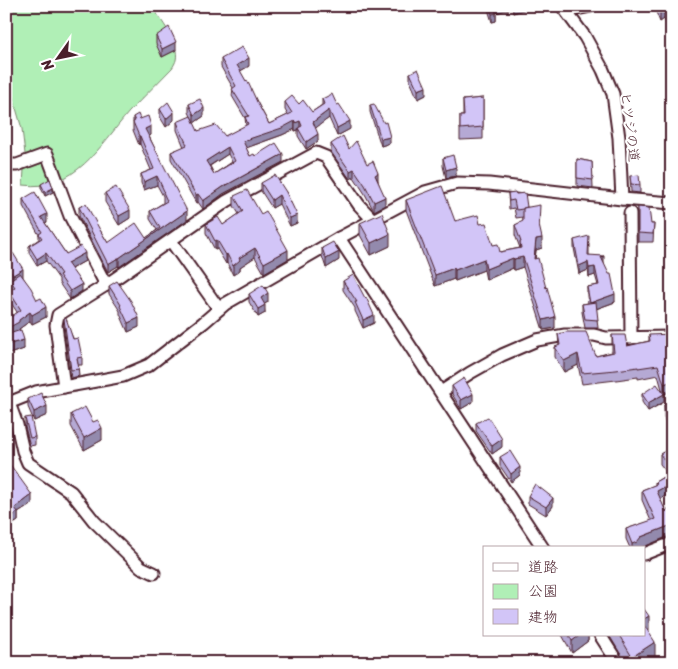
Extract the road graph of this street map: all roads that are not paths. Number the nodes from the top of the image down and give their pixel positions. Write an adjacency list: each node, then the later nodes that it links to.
1 (591, 6): 2 (street)
2 (564, 9): 4 (street, ヒツジの道)
3 (6, 165): 10 (street)
4 (622, 199): 5 (street); 7 (street)
5 (672, 203)
6 (630, 213): 13 (street)
7 (373, 220): 8 (street); 9 (street)
8 (339, 238): 11 (street); 15 (street)
9 (171, 241): 10 (street); 11 (street)
10 (106, 285): 14 (street)
11 (219, 309): 14 (street)
12 (672, 337): 13 (street)
13 (631, 338): 15 (street)
14 (64, 387): 16 (street)
15 (440, 392): 18 (street)
16 (7, 404): 20 (street)
17 (672, 543): 19 (street)
18 (542, 546)
19 (646, 553)
20 (154, 574)
21 (601, 636): 22 (street)
22 (618, 663)

